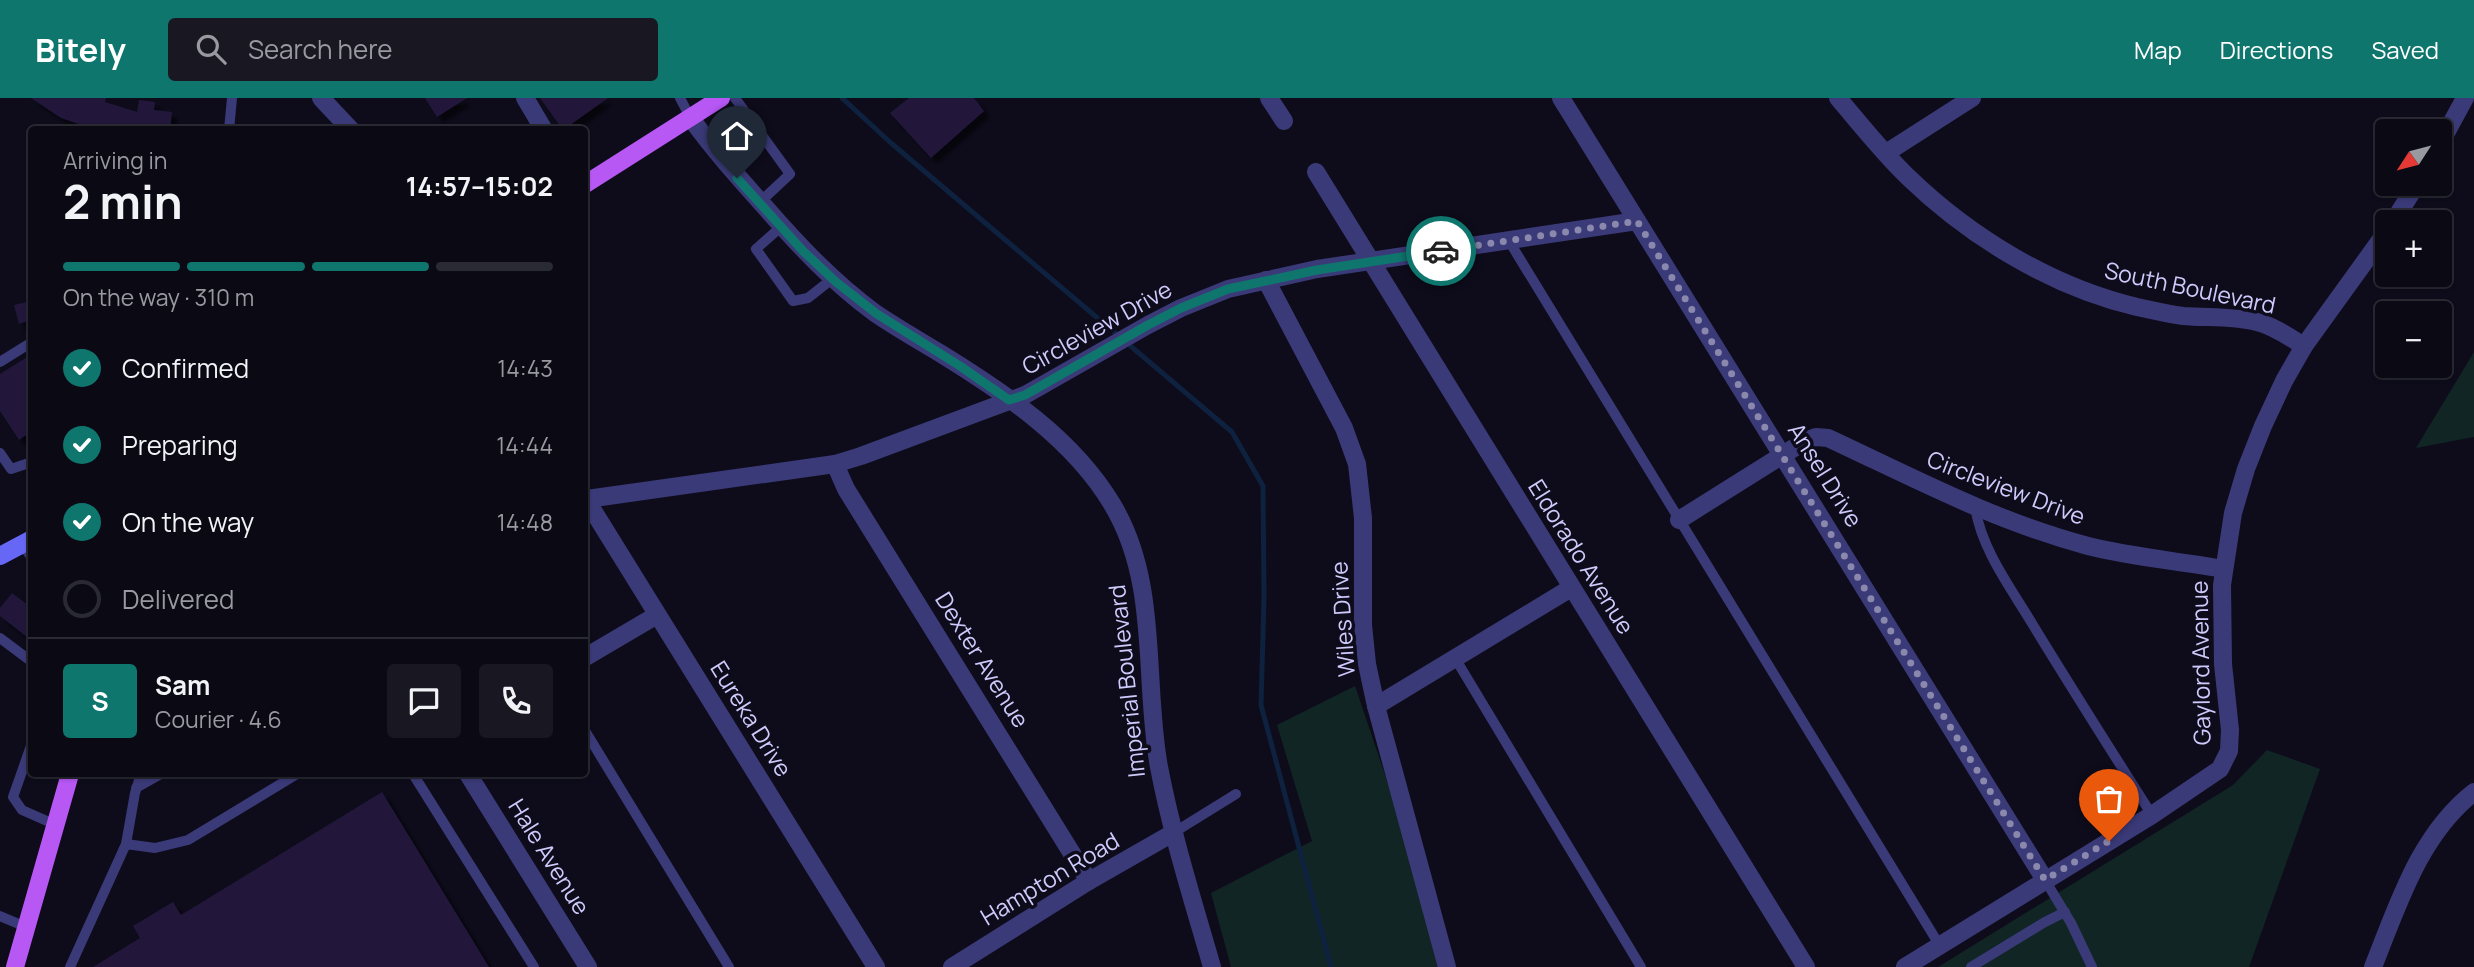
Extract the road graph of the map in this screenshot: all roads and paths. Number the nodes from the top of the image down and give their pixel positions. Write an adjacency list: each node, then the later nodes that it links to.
1 (232, 98): 15 (lane)
2 (321, 98): 16 (street)
3 (525, 98): 17 (street)
4 (680, 98): 12 (lane)
5 (721, 98): 12 (main road)
6 (735, 98): 21 (lane)
7 (1269, 98): 13 (street)
8 (1561, 98): 22 (street, Ansel Drive)
9 (1838, 98): 18 (street, South Boulevard)
10 (1972, 98): 18 (street)
11 (2465, 98): 14 (street)
12 (690, 117): 20 (main road); 21 (street, Imperial Boulevard)
13 (1284, 121)
14 (2452, 122)
15 (229, 126)
16 (347, 126)
17 (542, 126)
18 (1886, 153): 30 (street, South Boulevard)
19 (1316, 172): 26 (street, Eldorado Avenue)
20 (588, 182)
21 (760, 202): 23 (street, Imperial Boulevard)
22 (1637, 221): 24 (street, Circleview Drive); 34 (street, Ansel Drive)
23 (782, 226): 27 (street, Imperial Boulevard); 27 (lane)
24 (1509, 241): 26 (street, Circleview Drive); 40 (lane)
25 (2375, 248): 30 (street, Gaylord Avenue)
26 (1371, 262): 28 (street, Circleview Drive); 44 (street, Eldorado Avenue)
27 (832, 279): 32 (street, Imperial Boulevard)
28 (1266, 280): 32 (street, Circleview Drive); 50 (street, Wiles Drive)
29 (28, 344): 31 (lane)
30 (2304, 346): 43 (street, Gaylord Avenue)
31 (0, 362)
32 (1009, 400): 36 (street, Circleview Drive); 64 (street, Imperial Boulevard)
33 (0, 453): 35 (lane)
34 (1783, 455): 39 (street, Circleview Drive); 40 (street); 66 (street, Ansel Drive)
35 (28, 463)
36 (835, 464): 37 (street, Circleview Drive); 67 (street, Dexter Avenue)
37 (588, 498)
38 (588, 501): 45 (street, Eureka Drive)
39 (1975, 507): 43 (street, Circleview Drive); 62 (lane)
40 (1679, 520): 71 (lane)
41 (28, 547): 42 (main road)
42 (0, 556)
43 (2224, 569): 62 (street, Gaylord Avenue)
44 (1571, 587): 48 (street); 82 (street, Eldorado Avenue)
45 (657, 615): 47 (street); 77 (street, Eureka Drive)
46 (0, 638): 49 (lane)
47 (588, 656)
48 (1455, 657): 50 (street); 81 (lane)
49 (28, 659)
50 (1376, 706): 80 (street, Wiles Drive)
51 (588, 736): 76 (lane)
52 (28, 754): 63 (lane)
53 (69, 777): 63 (main road)
54 (140, 777): 59 (lane)
55 (156, 777): 59 (lane)
56 (291, 777): 65 (lane)
57 (416, 777): 74 (lane)
58 (470, 777): 75 (street, Hale Avenue)
59 (136, 788): 65 (lane)
60 (2474, 792): 86 (street)
61 (1236, 794): 64 (lane)
62 (2152, 815): 66 (street)
63 (55, 825): 70 (main road)
64 (1174, 834): 67 (street, Hampton Road); 79 (street, Imperial Boulevard)
65 (126, 844): 73 (lane)
66 (2045, 880): 68 (lane); 71 (street)
67 (1089, 881): 78 (street, Hampton Road)
68 (2065, 912): 84 (lane); 85 (lane)
69 (0, 916): 70 (lane)
70 (26, 927): 72 (main road)
71 (1940, 946): 83 (street)
72 (15, 967)
73 (70, 967)
74 (534, 967)
75 (589, 967)
76 (729, 967)
77 (876, 967)
78 (952, 967)
79 (1212, 967)
80 (1447, 967)
81 (1641, 967)
82 (1806, 967)
83 (1905, 967)
84 (1971, 967)
85 (2092, 967)
86 (2373, 967)

